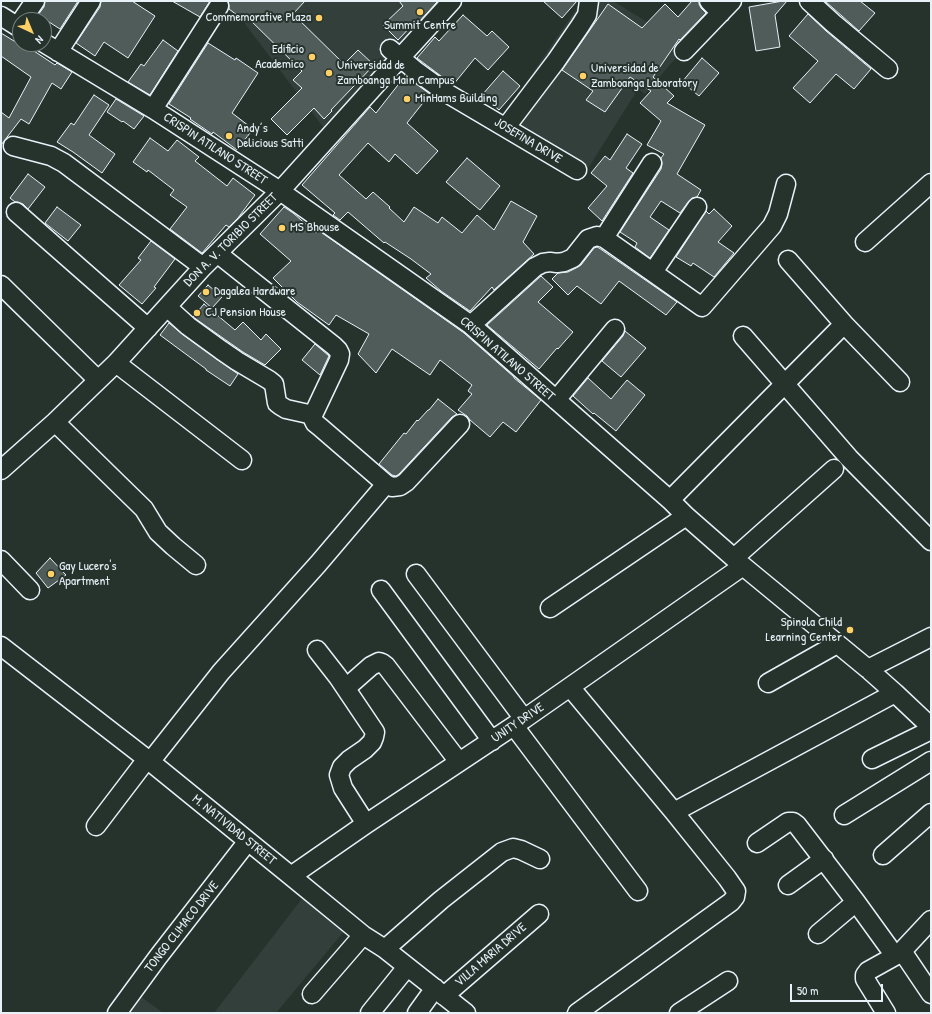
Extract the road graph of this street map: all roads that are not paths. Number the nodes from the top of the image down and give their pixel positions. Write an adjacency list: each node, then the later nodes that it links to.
1 (35, 1): 8 (street)
2 (91, 1): 11 (street)
3 (452, 1): 14 (street, DON A. V. TORIBIO STREET)
4 (589, 1): 17 (street)
5 (810, 1): 15 (street)
6 (721, 5): 13 (street)
7 (219, 6): 16 (street)
8 (28, 12)
9 (1, 16): 10 (street)
10 (12, 21)
11 (52, 46)
12 (52, 48): 16 (street, CRISPIN ATILANO STREET)
13 (684, 51)
14 (395, 53): 17 (street, JOSEFINA DRIVE); 23 (street, DON A. V. TORIBIO STREET)
15 (888, 69)
16 (153, 109): 23 (street, CRISPIN ATILANO STREET)
17 (506, 127): 20 (street, JOSEFINA DRIVE)
18 (13, 146): 30 (street)
19 (652, 163): 26 (street)
20 (578, 170)
21 (786, 184): 31 (street)
22 (931, 184): 27 (street)
23 (280, 191): 28 (street, DON A. V. TORIBIO STREET); 35 (street, CRISPIN ATILANO STREET)
24 (697, 207): 31 (street)
25 (16, 212): 36 (street)
26 (604, 238): 31 (street); 35 (street)
27 (865, 242)
28 (217, 253): 30 (street, DON A. V. TORIBIO STREET); 44 (street)
29 (788, 260): 34 (street)
30 (203, 267): 33 (street, DON A. V. TORIBIO STREET)
31 (653, 272)
32 (1, 285): 40 (street)
33 (167, 306): 36 (street, DON A. V. TORIBIO STREET); 44 (street)
34 (844, 324): 41 (street); 42 (street)
35 (471, 326): 43 (street, CRISPIN ATILANO STREET)
36 (148, 328): 39 (street, DON A. V. TORIBIO STREET)
37 (615, 329): 43 (street)
38 (743, 336): 42 (street)
39 (116, 363): 40 (street, DON A. V. TORIBIO STREET); 47 (street)
40 (98, 380): 45 (street, DON A. V. TORIBIO STREET)
41 (900, 382)
42 (785, 384): 51 (street); 53 (street)
43 (556, 400): 51 (street, CRISPIN ATILANO STREET)
44 (313, 415): 50 (street)
45 (54, 422): 49 (street, DON A. V. TORIBIO STREET); 56 (street)
46 (460, 424): 50 (street)
47 (242, 460)
48 (834, 469): 55 (street, UNITY DRIVE)
49 (1, 470)
50 (386, 484): 74 (street)
51 (670, 500): 52 (street, CRISPIN ATILANO STREET)
52 (686, 516): 55 (street, CRISPIN ATILANO STREET); 60 (street)
53 (931, 541)
54 (1, 560): 58 (street)
55 (738, 562): 62 (street, CRISPIN ATILANO STREET); 67 (street, UNITY DRIVE)
56 (196, 565)
57 (416, 574): 70 (street)
58 (30, 590)
59 (381, 590): 72 (street)
60 (550, 608)
61 (931, 636): 65 (street)
62 (837, 644): 65 (street, CRISPIN ATILANO STREET); 66 (street)
63 (2, 650): 74 (street, M. NATIVIDAD STREET)
64 (317, 650): 68 (street)
65 (868, 669): 69 (street, CRISPIN ATILANO STREET)
66 (768, 683)
67 (570, 687): 70 (street, UNITY DRIVE); 77 (street)
68 (346, 688): 76 (street); 80 (street)
69 (896, 693): 71 (street, CRISPIN ATILANO STREET); 77 (street)
70 (519, 722): 72 (street, UNITY DRIVE); 89 (street)
71 (931, 728): 73 (street)
72 (492, 741): 76 (street, UNITY DRIVE)
73 (872, 759)
74 (148, 760): 81 (street); 82 (street, M. NATIVIDAD STREET)
75 (931, 761): 79 (street)
76 (460, 762): 80 (street, UNITY DRIVE)
77 (674, 812): 106 (street)
78 (931, 813): 84 (street)
79 (844, 815)
80 (366, 824): 87 (street, UNITY DRIVE)
81 (96, 826)
82 (248, 842): 87 (street, M. NATIVIDAD STREET); 102 (street, TONGO CLIMACO DRIVE)
83 (758, 843): 86 (street)
84 (883, 855)
85 (540, 859): 95 (street)
86 (824, 859): 88 (street); 90 (street)
87 (292, 876): 94 (street, M. NATIVIDAD STREET)
88 (788, 885)
89 (638, 891)
90 (856, 902): 93 (street); 96 (street)
91 (539, 914): 99 (street, VILLA MARIA DRIVE)
92 (931, 920): 96 (street)
93 (818, 934)
94 (363, 935): 95 (street, M. NATIVIDAD STREET); 100 (street)
95 (385, 949): 97 (street, M. NATIVIDAD STREET)
96 (899, 954): 101 (street); 108 (street)
97 (407, 967): 99 (street, M. NATIVIDAD STREET); 103 (street)
98 (728, 981): 107 (street)
99 (439, 992): 104 (street, VILLA MARIA DRIVE); 105 (street, M. NATIVIDAD STREET)
100 (312, 994)
101 (931, 994)
102 (117, 1013)
103 (370, 1013)
104 (417, 1013)
105 (466, 1013)
106 (577, 1013)
107 (678, 1013)
108 (886, 1013)

